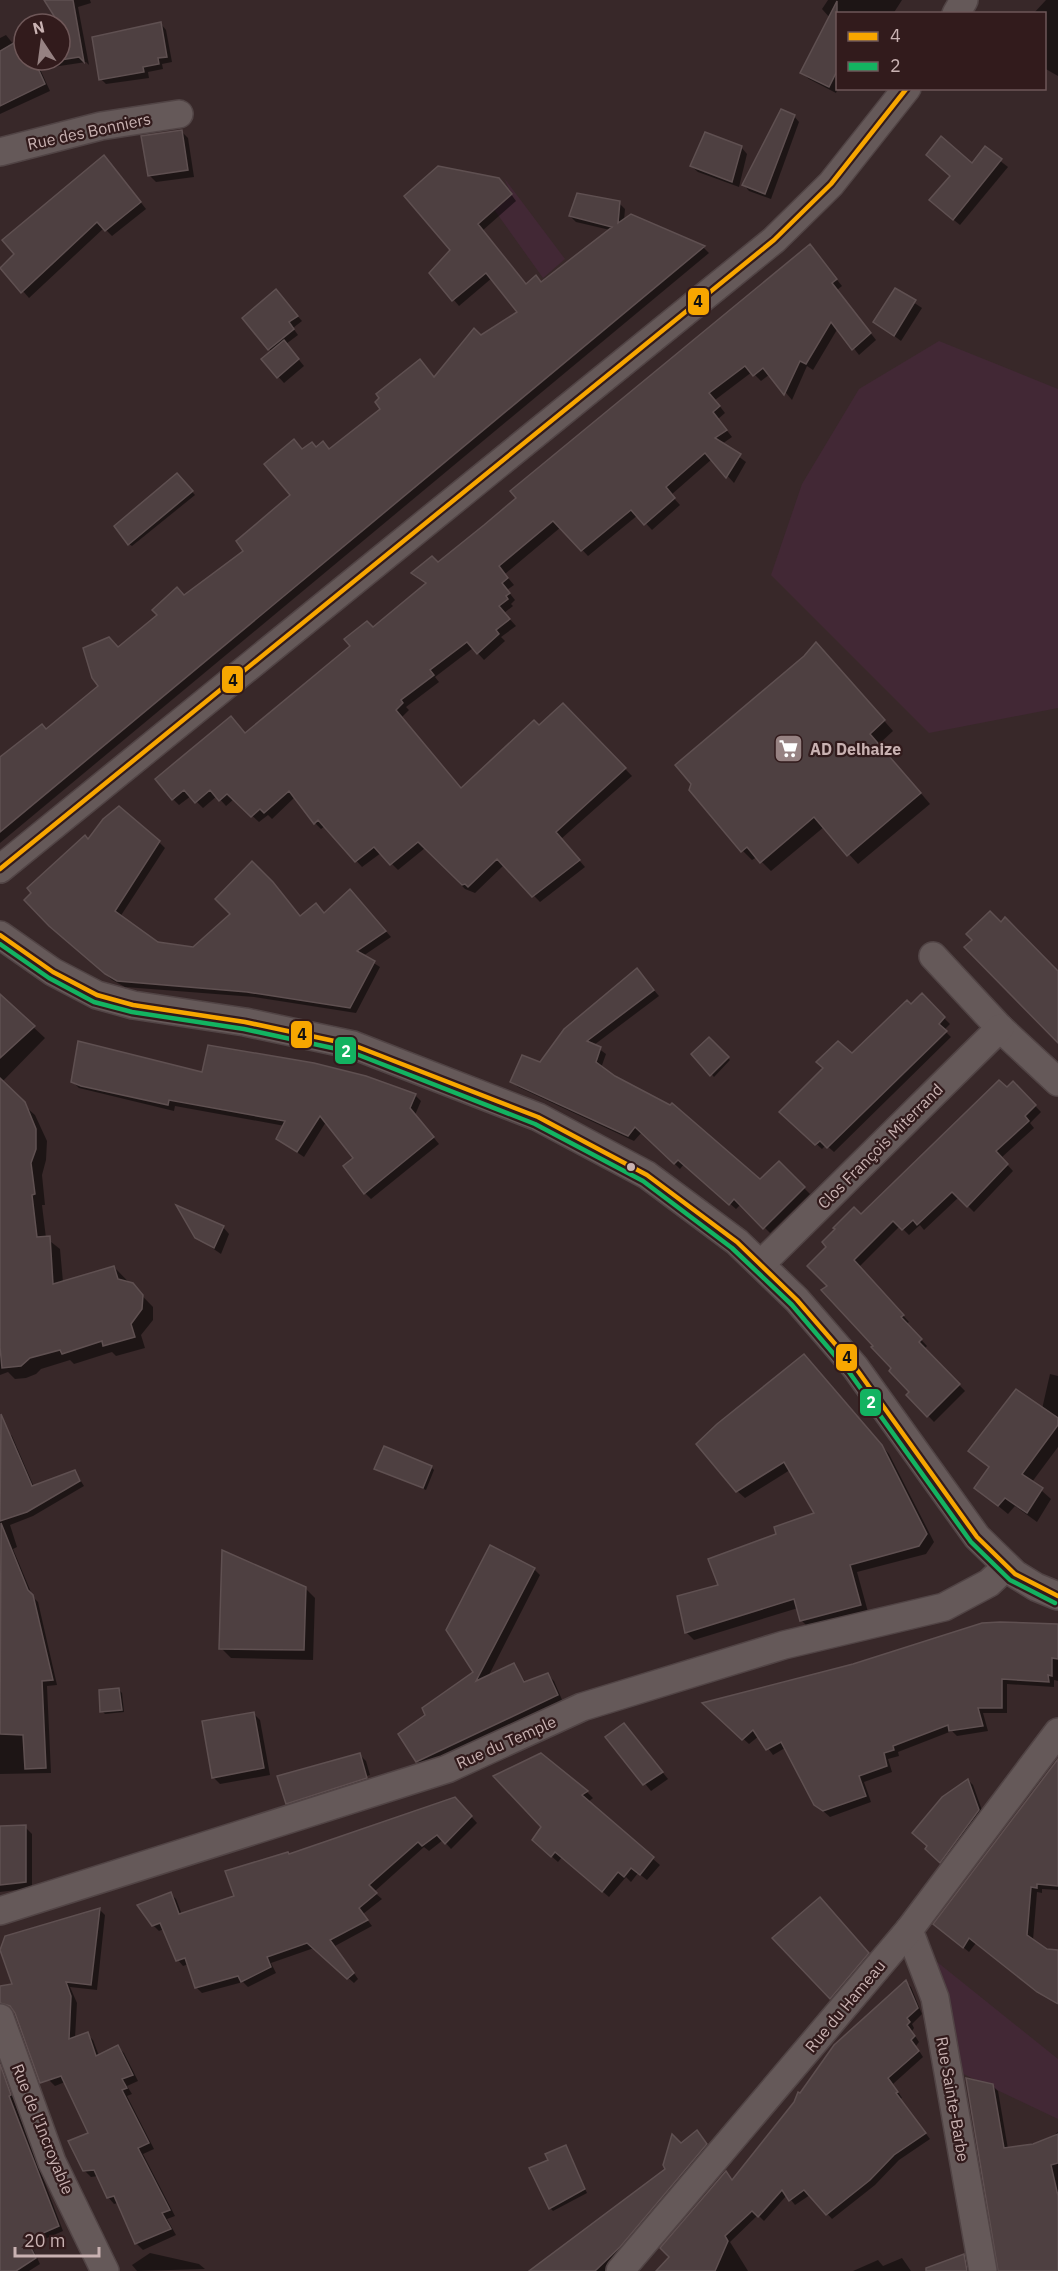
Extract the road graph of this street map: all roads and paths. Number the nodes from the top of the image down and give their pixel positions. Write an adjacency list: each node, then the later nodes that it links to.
1 (905, 90): 4 (street)
2 (179, 114): 3 (street, Rue des Bonniers)
3 (0, 152)
4 (0, 869)
5 (0, 935): 9 (street)
6 (933, 956): 7 (street)
7 (1000, 1028): 8 (street); 9 (street, Clos François Miterrand)
8 (1058, 1082)
9 (761, 1264): 10 (street)
10 (1006, 1567): 11 (street); 13 (street, Rue du Temple)
11 (1058, 1596)
12 (1058, 1732): 14 (street, Rue du Hameau)
13 (0, 1911)
14 (909, 1930): 17 (street, Rue du Hameau); 18 (street, Rue Sainte-Barbe)
15 (0, 2018): 16 (street, Rue de l'Incroyable)
16 (105, 2271)
17 (620, 2271)
18 (983, 2271)

